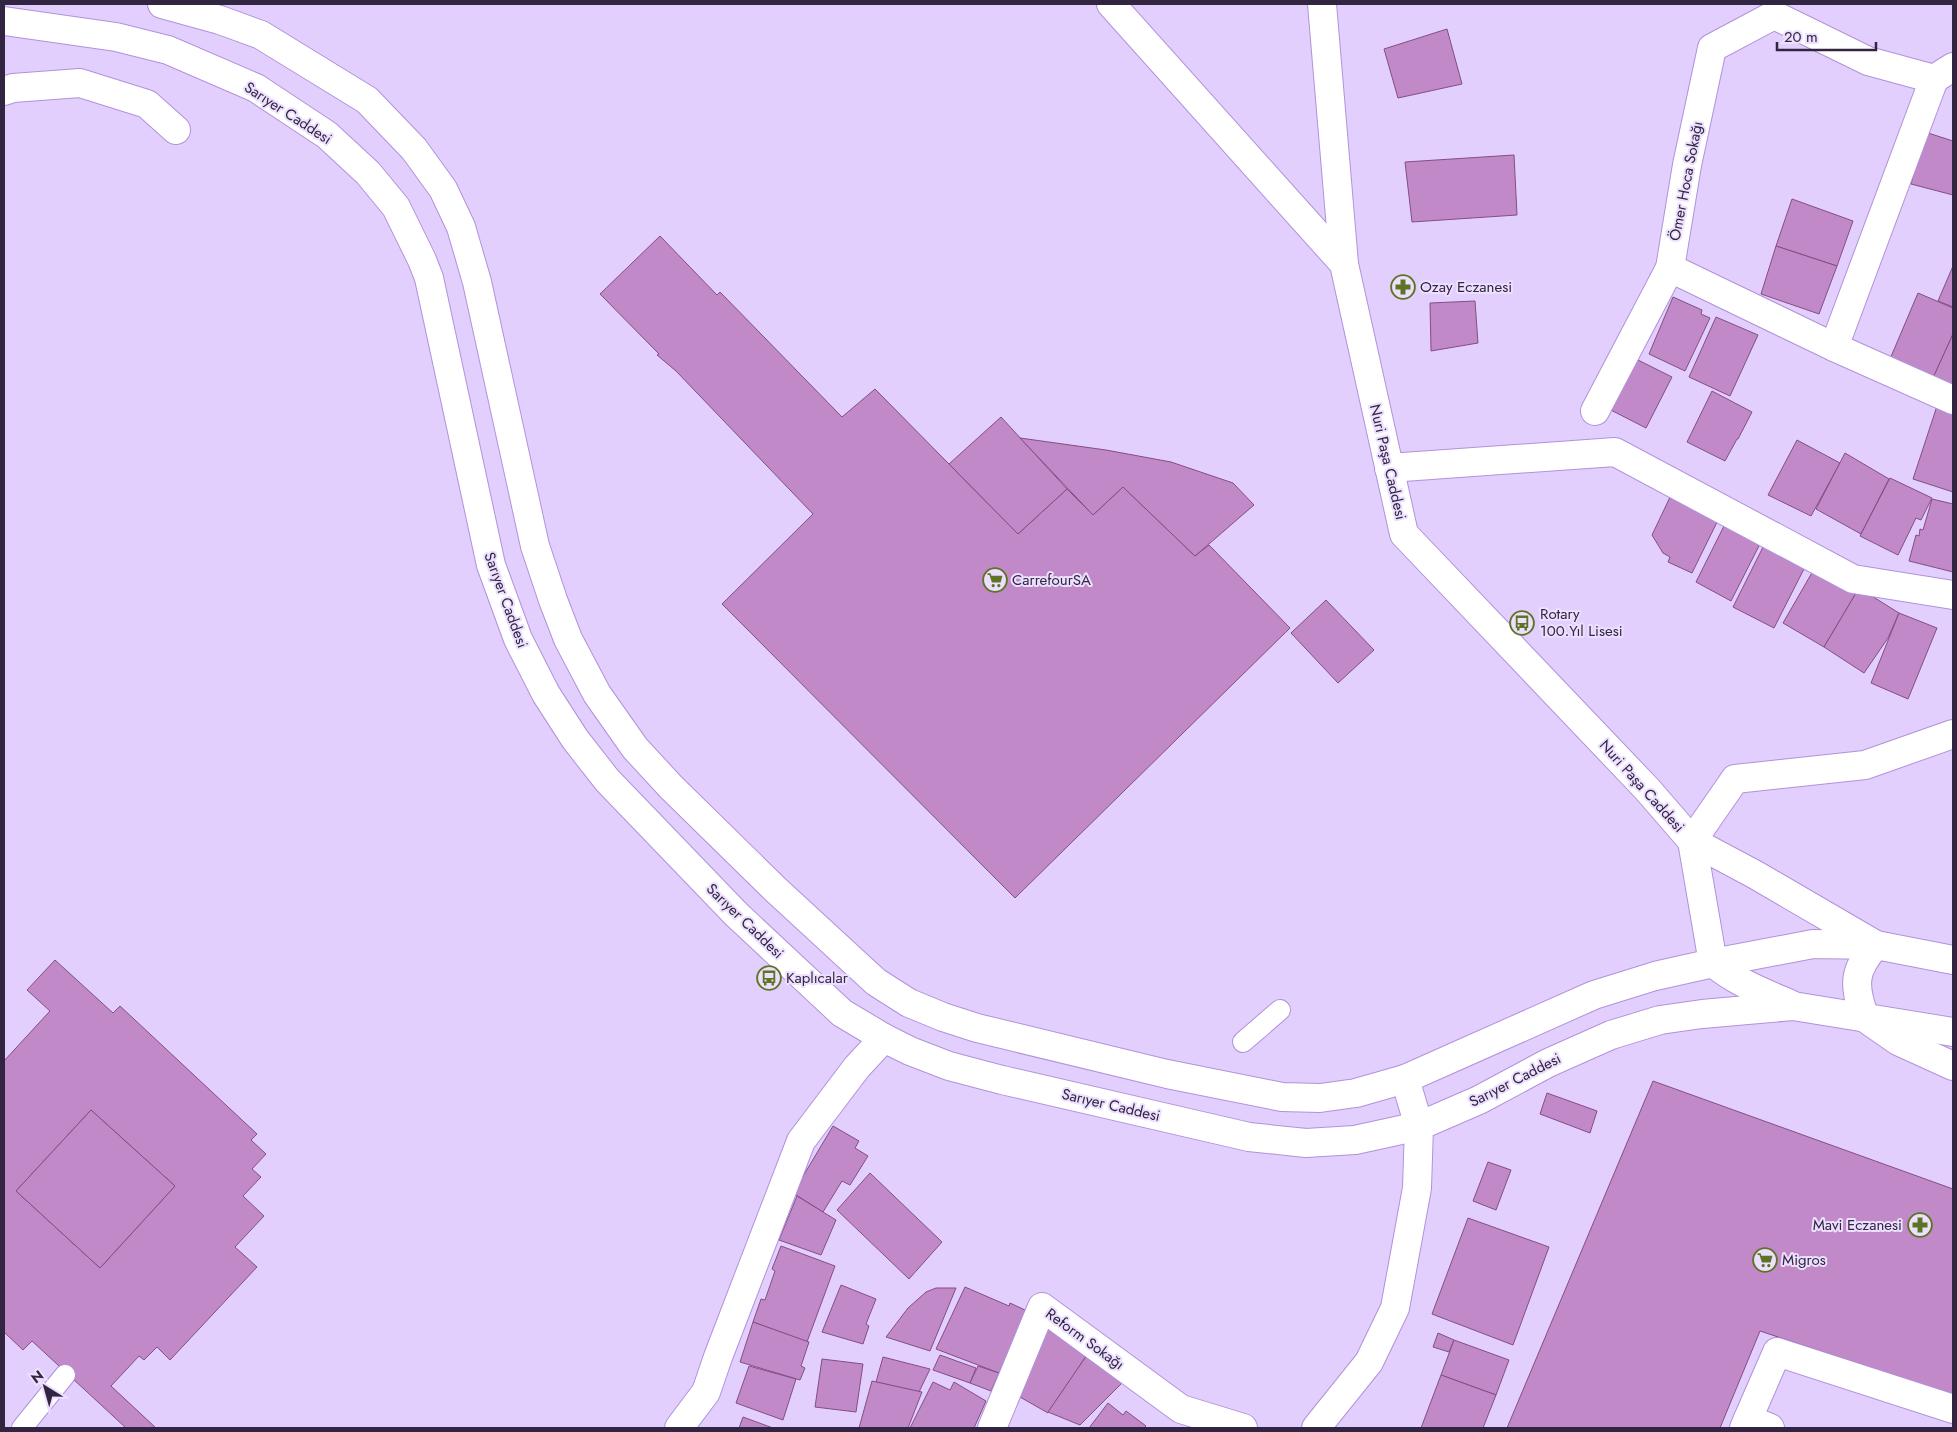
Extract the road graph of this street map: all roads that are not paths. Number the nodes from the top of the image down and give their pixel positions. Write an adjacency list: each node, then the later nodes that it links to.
1 (162, 4): 20 (street)
2 (1111, 4): 8 (street)
3 (1322, 4): 8 (street, Nuri Paşa Caddesi)
4 (4, 21): 25 (street, Sarıyer Caddesi)
5 (1944, 73): 9 (street, Ömer Hoca Sokağı); 10 (street)
6 (4, 91): 7 (street)
7 (176, 130)
8 (1344, 264): 13 (street, Nuri Paşa Caddesi)
9 (1670, 268): 10 (street); 12 (street)
10 (1834, 347): 11 (street)
11 (1953, 400)
12 (1595, 412)
13 (1389, 468): 14 (street); 16 (street, Nuri Paşa Caddesi)
14 (1953, 595)
15 (1953, 734): 16 (street)
16 (1692, 841): 17 (street); 19 (street)
17 (1876, 945): 18 (street); 19 (street); 23 (street)
18 (1953, 960)
19 (1713, 962): 21 (street); 28 (street)
20 (909, 1003): 25 (street); 28 (street)
21 (1793, 1006): 23 (street, Sarıyer Caddesi); 29 (street, Sarıyer Caddesi)
22 (1280, 1010): 26 (lane)
23 (1864, 1018): 24 (street, Sarıyer Caddesi); 27 (street)
24 (1953, 1032)
25 (884, 1038): 29 (street, Sarıyer Caddesi); 31 (street)
26 (1242, 1042)
27 (1953, 1066)
28 (1405, 1079): 29 (street)
29 (1419, 1126): 39 (street)
30 (66, 1375): 34 (lane)
31 (706, 1392): 35 (street); 36 (street)
32 (1953, 1409): 33 (street)
33 (1754, 1425)
34 (22, 1428)
35 (679, 1428)
36 (702, 1428)
37 (992, 1428): 38 (street, Reform Sokağı)
38 (1243, 1428)
39 (1316, 1428)

